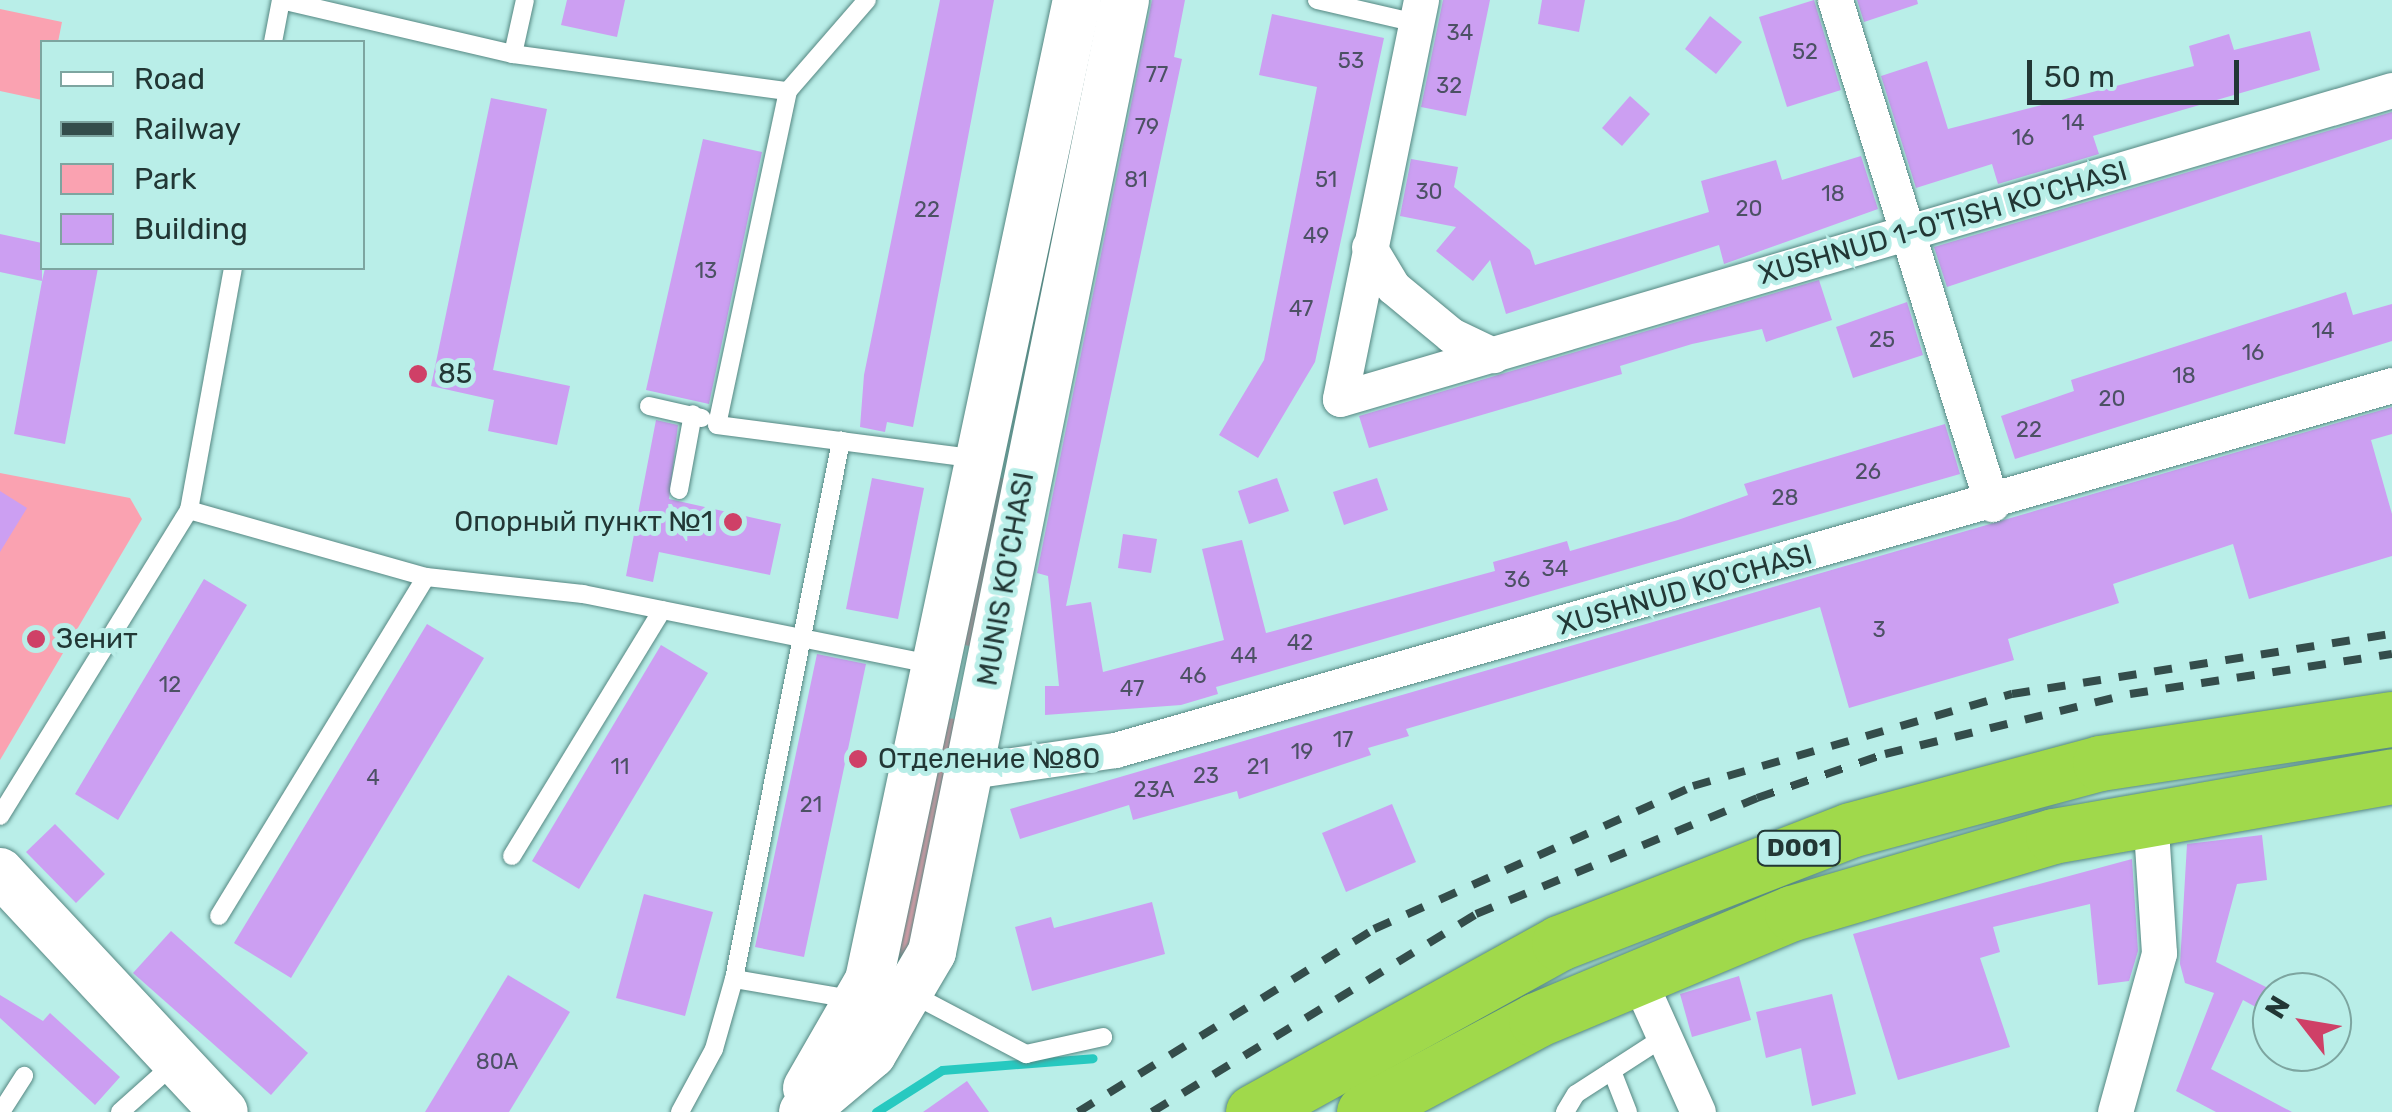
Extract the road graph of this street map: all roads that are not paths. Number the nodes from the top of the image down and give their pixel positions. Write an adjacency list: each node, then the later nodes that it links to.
1 (281, 0): 8 (lane); 10 (lane)
2 (526, 0): 11 (lane)
3 (868, 0): 13 (lane)
4 (1077, 0): 23 (street, MUNIS KO'CHASI)
5 (1125, 0): 24 (street, MUNIS KO'CHASI)
6 (1316, 0): 9 (lane)
7 (1835, 0): 14 (street)
8 (313, 4): 11 (lane)
9 (1419, 12): 15 (street, XUSHNUD 1-O'TISH KO'CHASI)
10 (274, 40)
11 (513, 54): 13 (lane)
12 (2392, 90): 14 (street, XUSHNUD 1-O'TISH KO'CHASI)
13 (788, 91): 21 (lane)
14 (1904, 234): 17 (street, XUSHNUD 1-O'TISH KO'CHASI); 26 (street)
15 (1369, 247): 17 (street); 17 (street, XUSHNUD 1-O'TISH KO'CHASI)
16 (233, 270): 27 (lane)
17 (1493, 355)
18 (2392, 385): 26 (street, XUSHNUD KO'CHASI)
19 (649, 406): 20 (lane)
20 (692, 414): 21 (lane); 25 (lane)
21 (717, 425): 22 (lane)
22 (841, 441): 23 (lane); 30 (lane)
23 (980, 458): 24 (street); 31 (street, MUNIS KO'CHASI)
24 (1026, 466): 32 (street, MUNIS KO'CHASI)
25 (679, 490)
26 (1992, 504): 34 (street, XUSHNUD KO'CHASI)
27 (189, 510): 28 (lane); 37 (lane)
28 (426, 576): 29 (lane); 40 (lane)
29 (662, 610): 30 (lane); 38 (lane)
30 (802, 638): 31 (lane); 42 (lane)
31 (936, 675): 32 (street); 44 (street, MUNIS KO'CHASI)
32 (985, 696): 34 (street, MUNIS KO'CHASI)
33 (2392, 719): 56 (highway, D001)
34 (972, 770): 43 (street, MUNIS KO'CHASI)
35 (2392, 776): 36 (highway, D001)
36 (2150, 815): 41 (highway, D001); 61 (street)
37 (0, 816)
38 (512, 856)
39 (0, 872): 47 (street)
40 (219, 916)
41 (1636, 974): 46 (street); 57 (highway, D001)
42 (734, 980): 44 (lane); 53 (lane)
43 (914, 994): 45 (lane); 55 (street, MUNIS KO'CHASI)
44 (861, 1000): 54 (street, MUNIS KO'CHASI)
45 (1103, 1037)
46 (1664, 1037): 48 (lane); 60 (street)
47 (176, 1061): 51 (lane); 52 (street)
48 (1612, 1071): 58 (lane); 59 (lane)
49 (24, 1076): 50 (lane)
50 (1, 1112)
51 (120, 1112)
52 (224, 1112)
53 (680, 1112)
54 (786, 1112)
55 (803, 1112)
56 (1253, 1112)
57 (1364, 1112)
58 (1565, 1112)
59 (1628, 1112)
60 (1698, 1112)
61 (2114, 1112)

